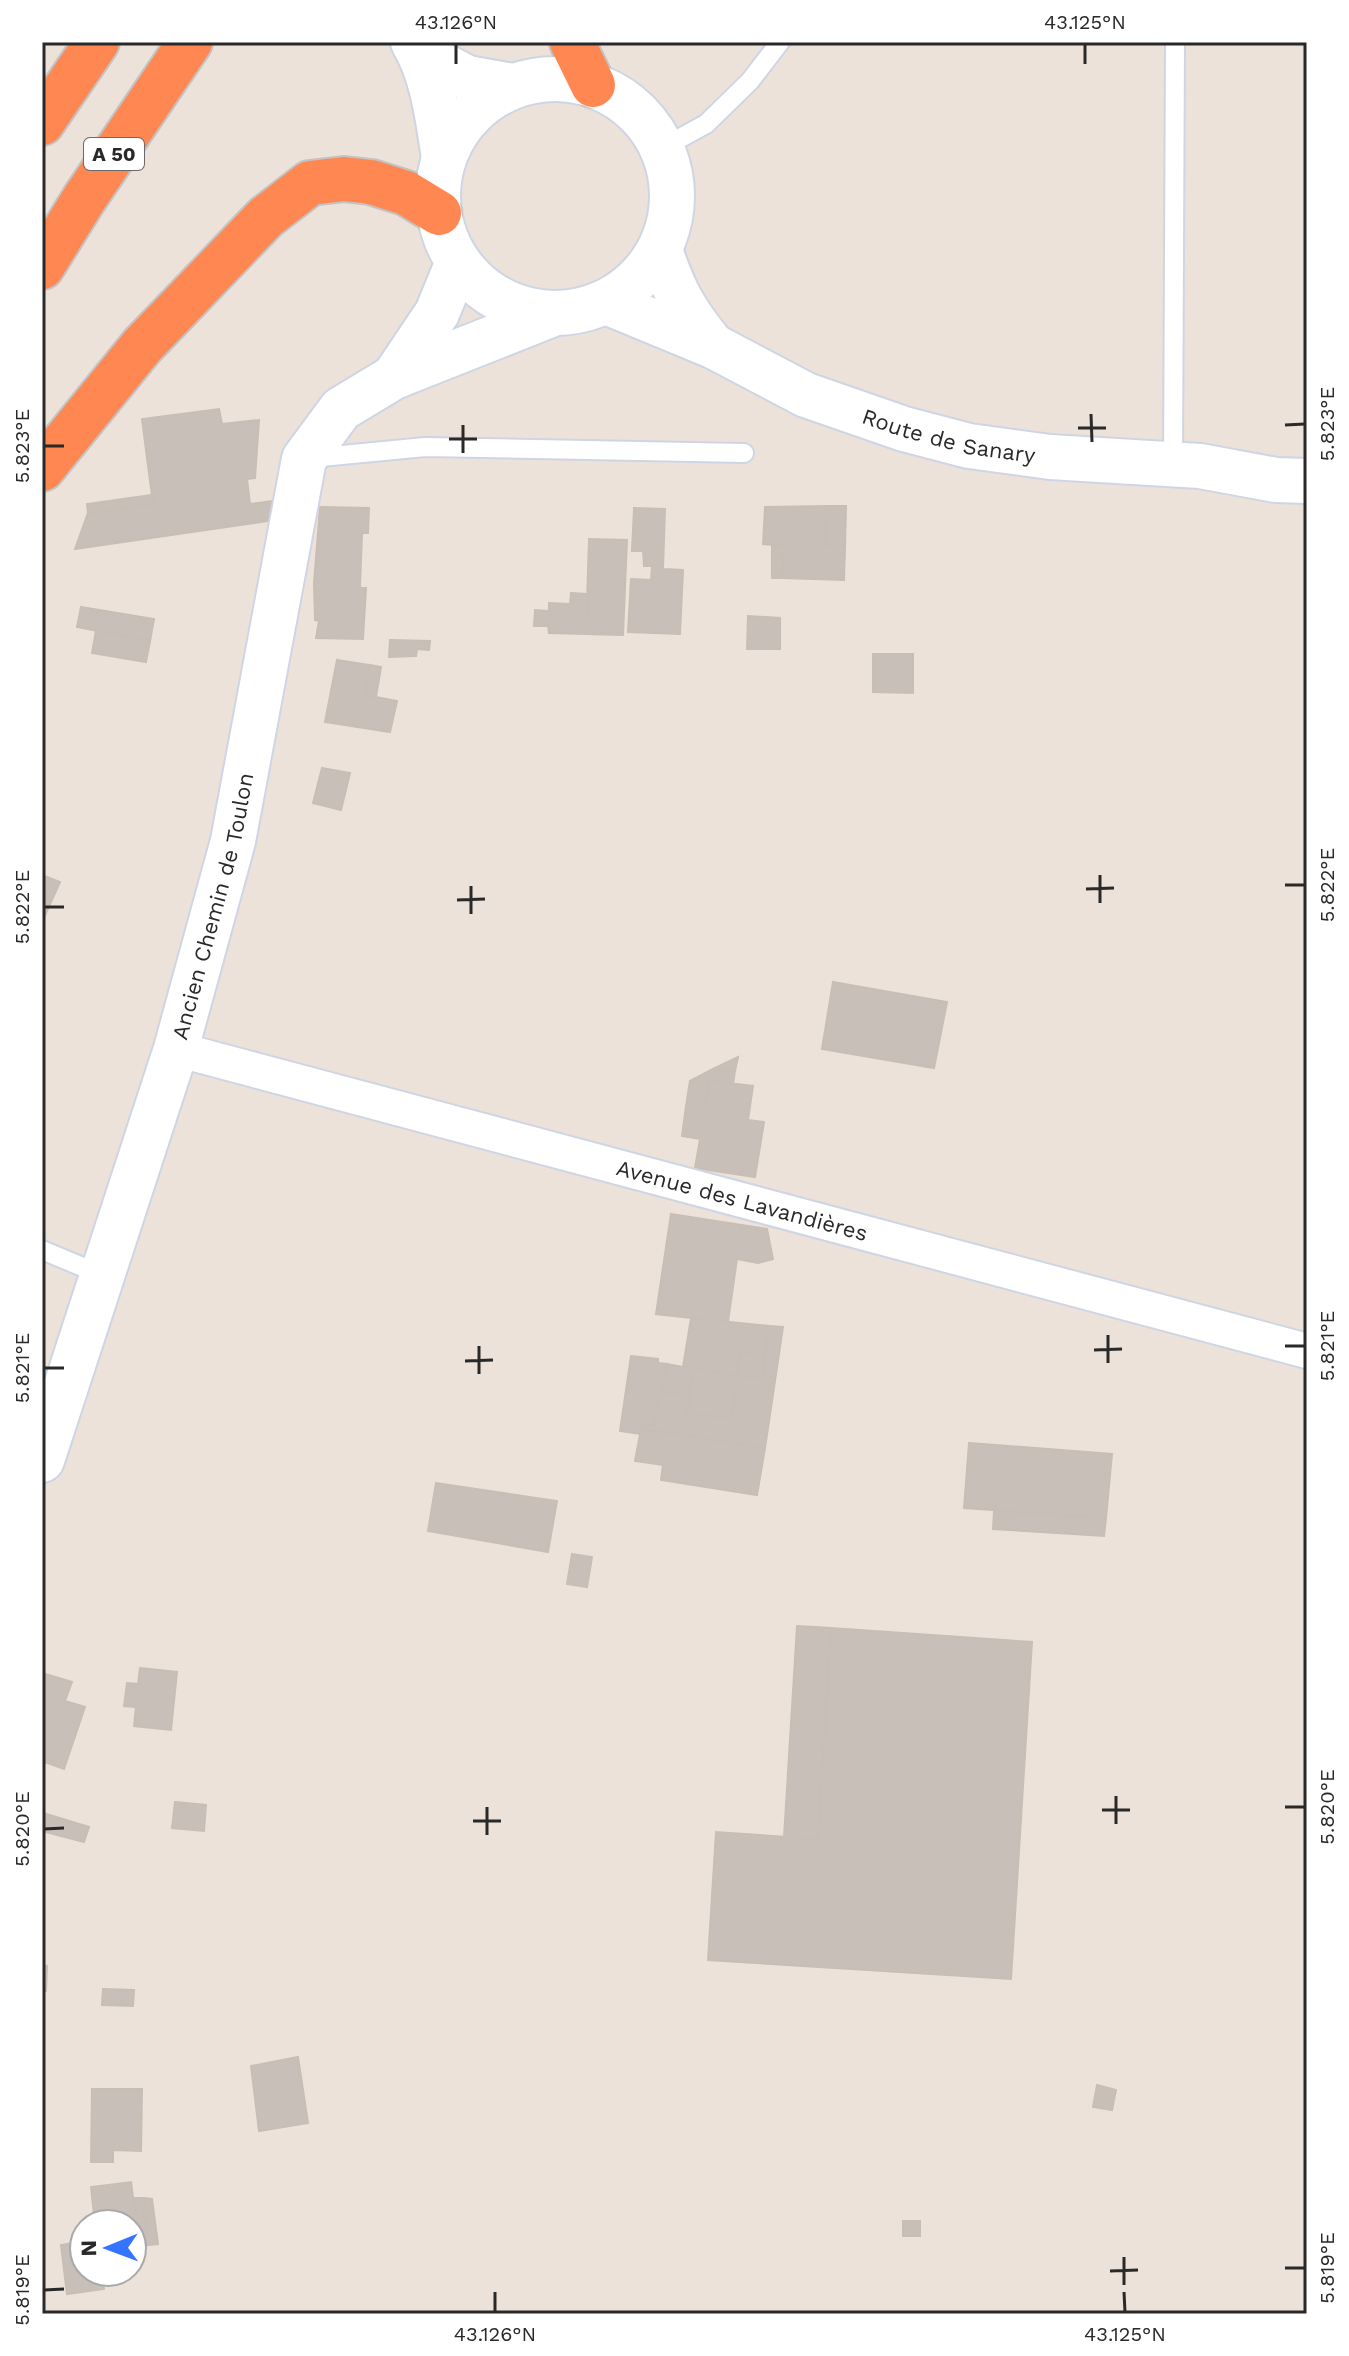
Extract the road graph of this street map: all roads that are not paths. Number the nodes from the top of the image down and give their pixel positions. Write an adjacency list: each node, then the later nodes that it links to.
1 (97, 42): 9 (highway)
2 (190, 42): 15 (highway, A 50)
3 (572, 42): 7 (highway)
4 (780, 42): 10 (lane)
5 (1175, 42): 23 (lane)
6 (416, 47): 8 (main road); 11 (main road)
7 (593, 85): 8 (main road); 10 (main road)
8 (513, 86): 11 (main road)
9 (42, 123)
10 (662, 148): 13 (main road)
11 (444, 158): 12 (main road)
12 (439, 213): 14 (main road); 24 (highway)
13 (660, 250): 16 (main road); 18 (main road, Route de Sanary)
14 (458, 262): 17 (main road); 19 (main road, Ancien Chemin de Toulon)
15 (42, 267)
16 (606, 302): 17 (main road); 18 (main road, Route de Sanary)
17 (553, 314): 19 (main road, Ancien Chemin de Toulon)
18 (715, 347): 23 (main road, Route de Sanary)
19 (394, 377): 22 (main road, Ancien Chemin de Toulon)
20 (744, 453): 22 (lane)
21 (1307, 456): 23 (main road, Route de Sanary)
22 (304, 459): 26 (main road, Ancien Chemin de Toulon)
23 (1186, 465): 25 (main road, Route de Sanary)
24 (42, 469)
25 (1307, 481)
26 (176, 1049): 28 (main road, Ancien Chemin de Toulon); 29 (street, Avenue des Lavandières)
27 (42, 1250): 28 (lane)
28 (102, 1275): 30 (main road, Ancien Chemin de Toulon)
29 (1307, 1351)
30 (42, 1460)

